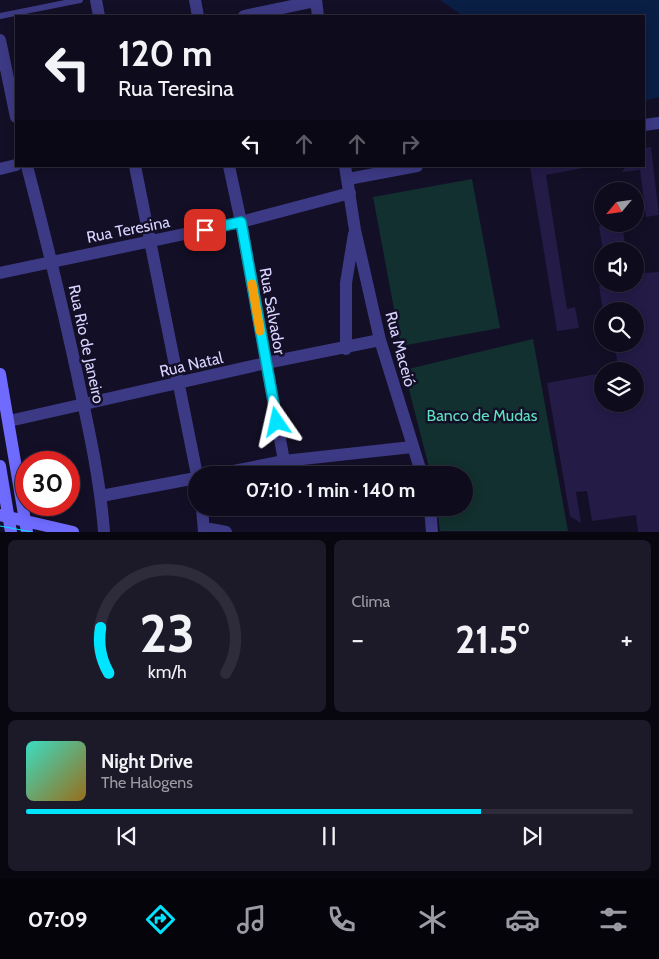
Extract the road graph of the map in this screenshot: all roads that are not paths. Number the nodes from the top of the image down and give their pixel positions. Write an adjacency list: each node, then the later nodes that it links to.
1 (80, 0): 9 (lane)
2 (96, 0): 5 (street)
3 (195, 0): 6 (street)
4 (316, 1): 7 (street); 8 (street)
5 (100, 15)
6 (198, 15)
7 (249, 15)
8 (318, 15)
9 (0, 16)
10 (0, 40): 11 (street)
11 (11, 63): 12 (street)
12 (15, 106)
13 (659, 123): 14 (street)
14 (645, 126)
15 (15, 165): 20 (street)
16 (27, 167): 26 (street, Rua Rio de Janeiro)
17 (135, 167): 25 (street)
18 (228, 167): 23 (street, Rua Salvador)
19 (405, 167): 21 (street)
20 (0, 169)
21 (346, 172): 22 (street, Rua Maceió)
22 (350, 193): 23 (street, Rua Teresina); 24 (street, Rua Maceió)
23 (241, 222): 25 (street, Rua Teresina); 30 (street, Rua Salvador)
24 (354, 230): 28 (street, Rua Maceió); 29 (street, Rua Maceió)
25 (152, 241): 26 (street, Rua Teresina); 32 (street)
26 (52, 260): 27 (street, Rua Teresina); 33 (street, Rua Rio de Janeiro)
27 (0, 273)
28 (380, 340): 29 (street, Rua Natal); 35 (street, Rua Maceió)
29 (346, 348): 30 (street, Rua Natal)
30 (266, 363): 32 (street, Rua Natal); 36 (street, Rua Salvador)
31 (0, 374): 34 (main road)
32 (178, 384): 33 (street, Rua Natal); 38 (street)
33 (83, 404): 34 (street, Rua Natal); 42 (street, Rua Rio de Janeiro)
34 (9, 421): 45 (main road)
35 (412, 447): 36 (street); 40 (street, Rua Maceió)
36 (284, 461): 39 (street)
37 (0, 466): 45 (main road)
38 (195, 466)
39 (259, 466)
40 (419, 466)
41 (188, 479): 42 (street)
42 (101, 496): 49 (street, Rua Rio de Janeiro)
43 (203, 516): 46 (street)
44 (431, 516): 51 (street)
45 (16, 520): 47 (main road); 48 (main road)
46 (205, 530): 50 (street)
47 (11, 532)
48 (73, 532)
49 (104, 532)
50 (226, 532)
51 (432, 532)

